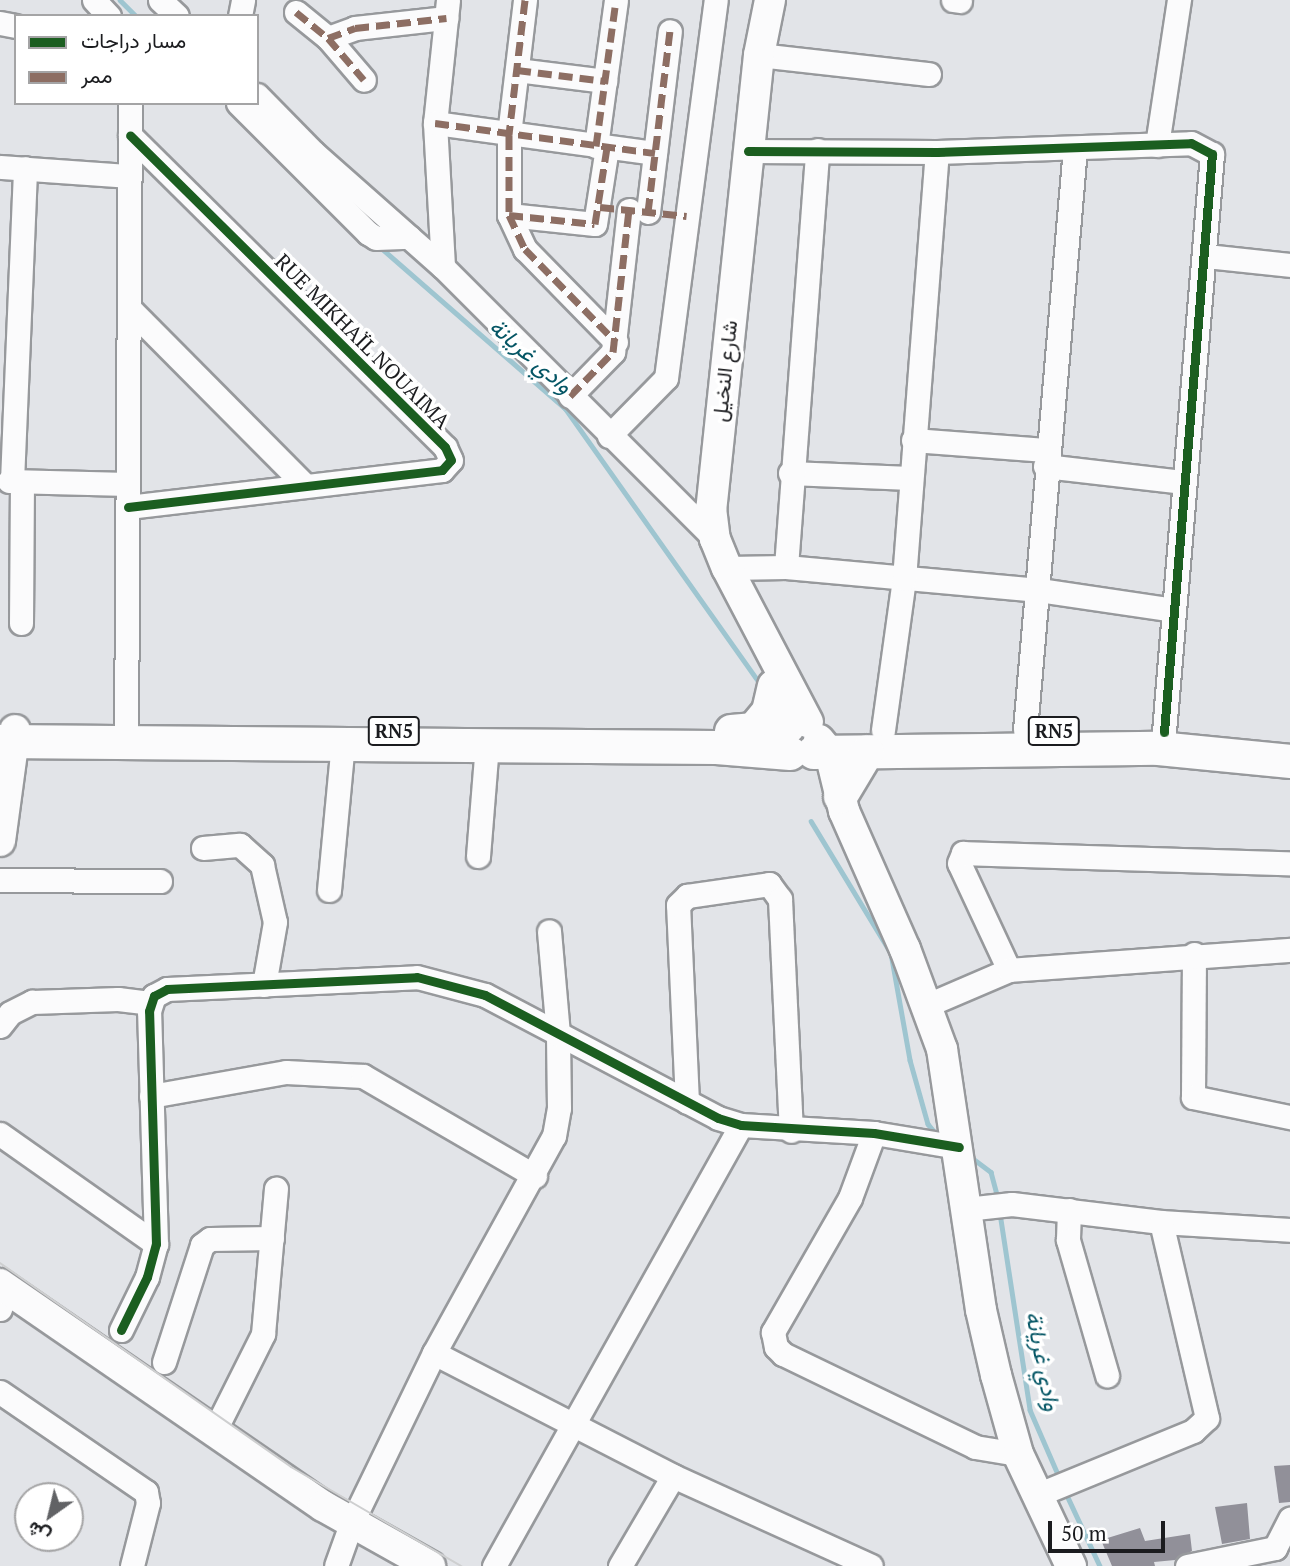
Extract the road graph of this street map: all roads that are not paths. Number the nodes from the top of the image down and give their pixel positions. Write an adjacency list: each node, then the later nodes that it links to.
1 (94, 0): 9 (street)
2 (525, 0): 13 (street)
3 (617, 0): 16 (street)
4 (716, 0): 36 (street)
5 (771, 0): 12 (main road, شارع النخيل)
6 (1179, 0): 23 (street)
7 (447, 9): 11 (street); 20 (street)
8 (296, 12): 11 (street)
9 (107, 14)
10 (670, 32): 29 (street)
11 (328, 38): 15 (street)
12 (759, 55): 14 (street); 27 (main road, شارع النخيل)
13 (517, 70): 16 (street); 22 (street)
14 (929, 74)
15 (364, 80)
16 (605, 81): 24 (street)
17 (259, 97): 37 (street)
18 (130, 105): 21 (street)
19 (240, 105): 37 (street)
20 (435, 123): 22 (street); 40 (street)
21 (130, 135): 32 (street); 52 (street, RUE MIKHAÏL NOUAIMA)
22 (509, 135): 24 (street); 35 (street)
23 (1157, 145): 25 (street); 38 (street)
24 (602, 146): 29 (street); 33 (street)
25 (1075, 148): 28 (street); 47 (street)
26 (817, 150): 27 (street); 28 (street); 48 (street)
27 (748, 151): 54 (main road, شارع النخيل)
28 (936, 152): 46 (street)
29 (655, 153): 34 (street)
30 (0, 167): 31 (street)
31 (24, 168): 32 (street); 42 (street)
32 (130, 176): 41 (street)
33 (600, 207): 34 (street); 35 (street)
34 (638, 211): 36 (street); 43 (street)
35 (509, 215): 43 (street)
36 (687, 216): 45 (street)
37 (409, 237): 40 (street)
38 (1206, 256): 39 (street); 51 (street)
39 (1290, 265)
40 (443, 267): 44 (street)
41 (131, 310): 52 (street); 53 (street)
42 (9, 328): 50 (street)
43 (616, 342): 44 (street)
44 (570, 396): 45 (street)
45 (609, 436): 54 (street)
46 (913, 440): 47 (street); 49 (street)
47 (1045, 458): 51 (street); 58 (street)
48 (790, 473): 49 (street); 55 (street)
49 (910, 478): 57 (street)
50 (11, 481): 53 (street, RUE MIKHAÏL NOUAIMA); 60 (street)
51 (1184, 482): 59 (street)
52 (304, 484): 53 (street, RUE MIKHAÏL NOUAIMA)
53 (128, 495): 66 (street)
54 (715, 538): 56 (main road, شارع النخيل)
55 (786, 567): 56 (street); 57 (street)
56 (727, 568): 61 (main road, شارع النخيل)
57 (904, 579): 58 (street); 68 (street)
58 (1040, 590): 59 (street); 64 (street)
59 (1174, 610): 65 (street)
60 (21, 623)
61 (761, 638): 62 (main road); 70 (main road, شارع النخيل)
62 (774, 685): 63 (highway); 70 (main road)
63 (753, 729): 66 (highway, RN5); 70 (highway, RN5)
64 (1025, 730): 65 (highway, RN5); 68 (highway, RN5)
65 (1164, 732): 69 (highway, RN5)
66 (127, 735): 67 (highway, RN5); 71 (highway, RN5)
67 (7, 736): 75 (main road)
68 (875, 741): 70 (highway, RN5); 73 (highway, RN5); 74 (highway)
69 (1290, 741)
70 (808, 742): 72 (highway, RN5); 74 (main road)
71 (343, 743): 72 (highway, RN5); 81 (street)
72 (487, 744): 77 (street)
73 (1290, 761)
74 (842, 804): 88 (main road)
75 (0, 841)
76 (203, 848): 86 (street)
77 (478, 856)
78 (1290, 863): 85 (street)
79 (0, 880): 80 (street)
80 (160, 881)
81 (329, 890)
82 (549, 930): 90 (street)
83 (1290, 950): 84 (street)
84 (1194, 954): 85 (street); 93 (street)
85 (1009, 970): 88 (street)
86 (264, 985): 87 (street); 90 (street)
87 (150, 1003): 89 (street); 91 (street)
88 (925, 1006): 98 (main road)
89 (0, 1026)
90 (558, 1034): 92 (street); 99 (street)
91 (151, 1096): 99 (street); 106 (street)
92 (687, 1102): 94 (street); 95 (street)
93 (1290, 1117)
94 (741, 1125): 95 (street); 113 (street)
95 (791, 1131): 96 (street)
96 (874, 1133): 98 (street); 115 (street)
97 (0, 1134): 106 (street)
98 (959, 1147): 101 (main road)
99 (535, 1176): 109 (street)
100 (276, 1189): 105 (street)
101 (977, 1208): 102 (street); 115 (main road)
102 (1069, 1210): 103 (street); 111 (street)
103 (1161, 1222): 104 (street); 117 (street)
104 (1290, 1230)
105 (272, 1238): 110 (street); 114 (street)
106 (156, 1244): 108 (street)
107 (2, 1294): 114 (main road)
108 (121, 1330)
109 (434, 1353): 113 (street); 119 (street)
110 (164, 1362)
111 (1107, 1375)
112 (0, 1392): 120 (street)
113 (573, 1426): 116 (street); 123 (street)
114 (214, 1432): 119 (main road)
115 (1018, 1454): 117 (main road)
116 (673, 1476): 124 (street); 125 (street)
117 (1057, 1487): 126 (main road)
118 (1290, 1519): 127 (street)
119 (351, 1524): 121 (street); 122 (main road)
120 (132, 1566)
121 (336, 1566)
122 (430, 1566)
123 (494, 1566)
124 (620, 1566)
125 (871, 1566)
126 (1071, 1566)
127 (1186, 1566)

